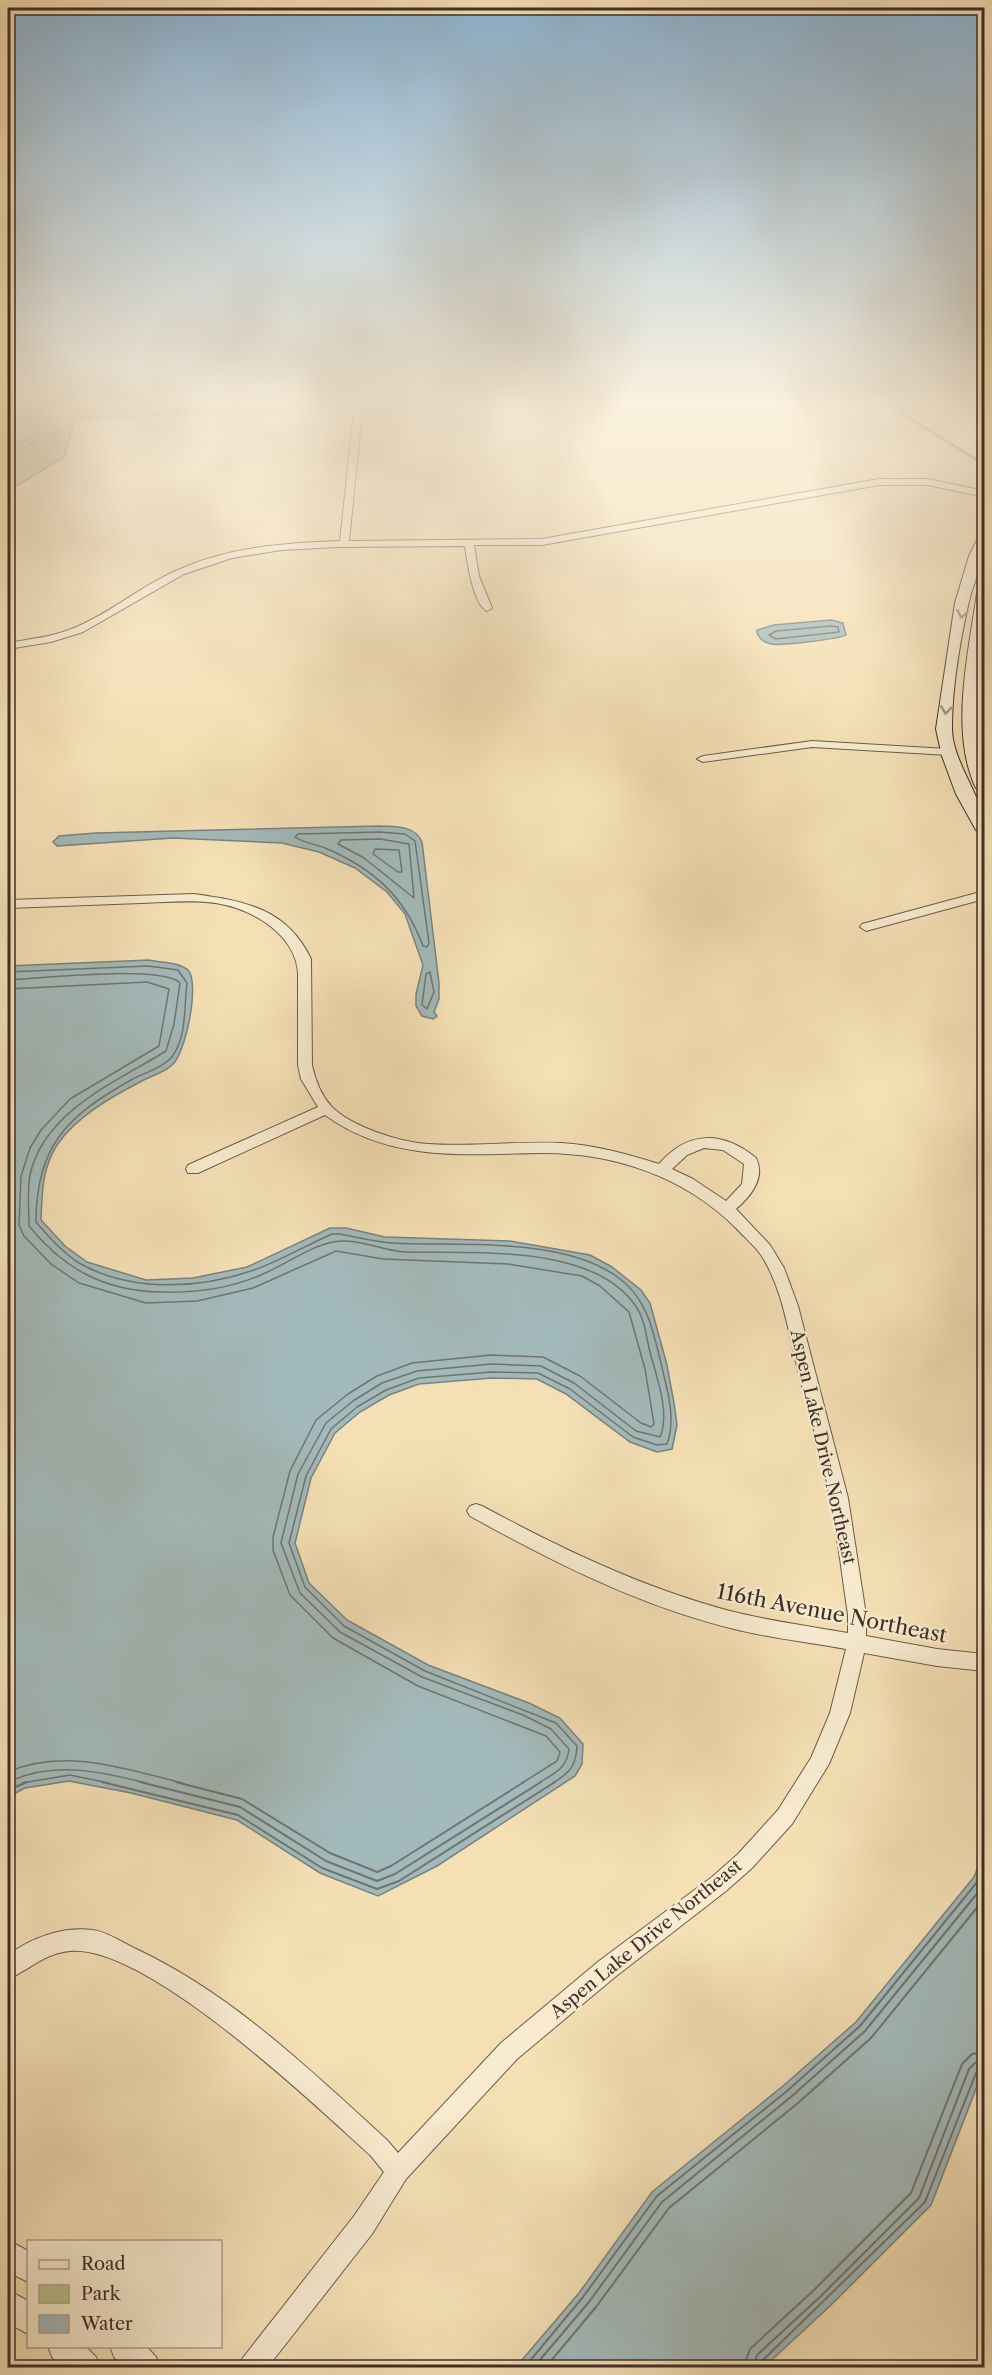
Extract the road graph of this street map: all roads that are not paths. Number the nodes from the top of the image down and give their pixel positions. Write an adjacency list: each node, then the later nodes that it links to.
1 (348, 510): 4 (street)
2 (729, 510): 5 (street)
3 (984, 539): 9 (main road, one-way to 9)
4 (344, 544): 5 (street); 8 (street)
5 (469, 544): 7 (street)
6 (984, 593): 11 (main road)
7 (487, 608)
8 (8, 646)
9 (948, 752): 10 (street); 12 (main road)
10 (704, 759)
11 (984, 788)
12 (984, 830)
13 (984, 895): 15 (street)
14 (8, 904): 16 (street, Aspen Lake Drive Northeast)
15 (866, 927)
16 (326, 1108): 17 (street); 18 (street, Aspen Lake Drive Northeast)
17 (193, 1169)
18 (662, 1171): 19 (street, Aspen Lake Drive Northeast); 19 (street)
19 (726, 1209): 21 (street, Aspen Lake Drive Northeast)
20 (476, 1510): 21 (street, 116th Avenue Northeast)
21 (856, 1642): 22 (street, 116th Avenue Northeast); 24 (street, Aspen Lake Drive Northeast)
22 (984, 1662)
23 (8, 1968): 24 (street)
24 (398, 2171): 33 (street, Aspen Lake Drive Northeast)
25 (8, 2255): 26 (street)
26 (27, 2267)
27 (8, 2305): 28 (street)
28 (27, 2318)
29 (65, 2348): 31 (street)
30 (127, 2348): 32 (street)
31 (85, 2367)
32 (145, 2367)
33 (251, 2367)

